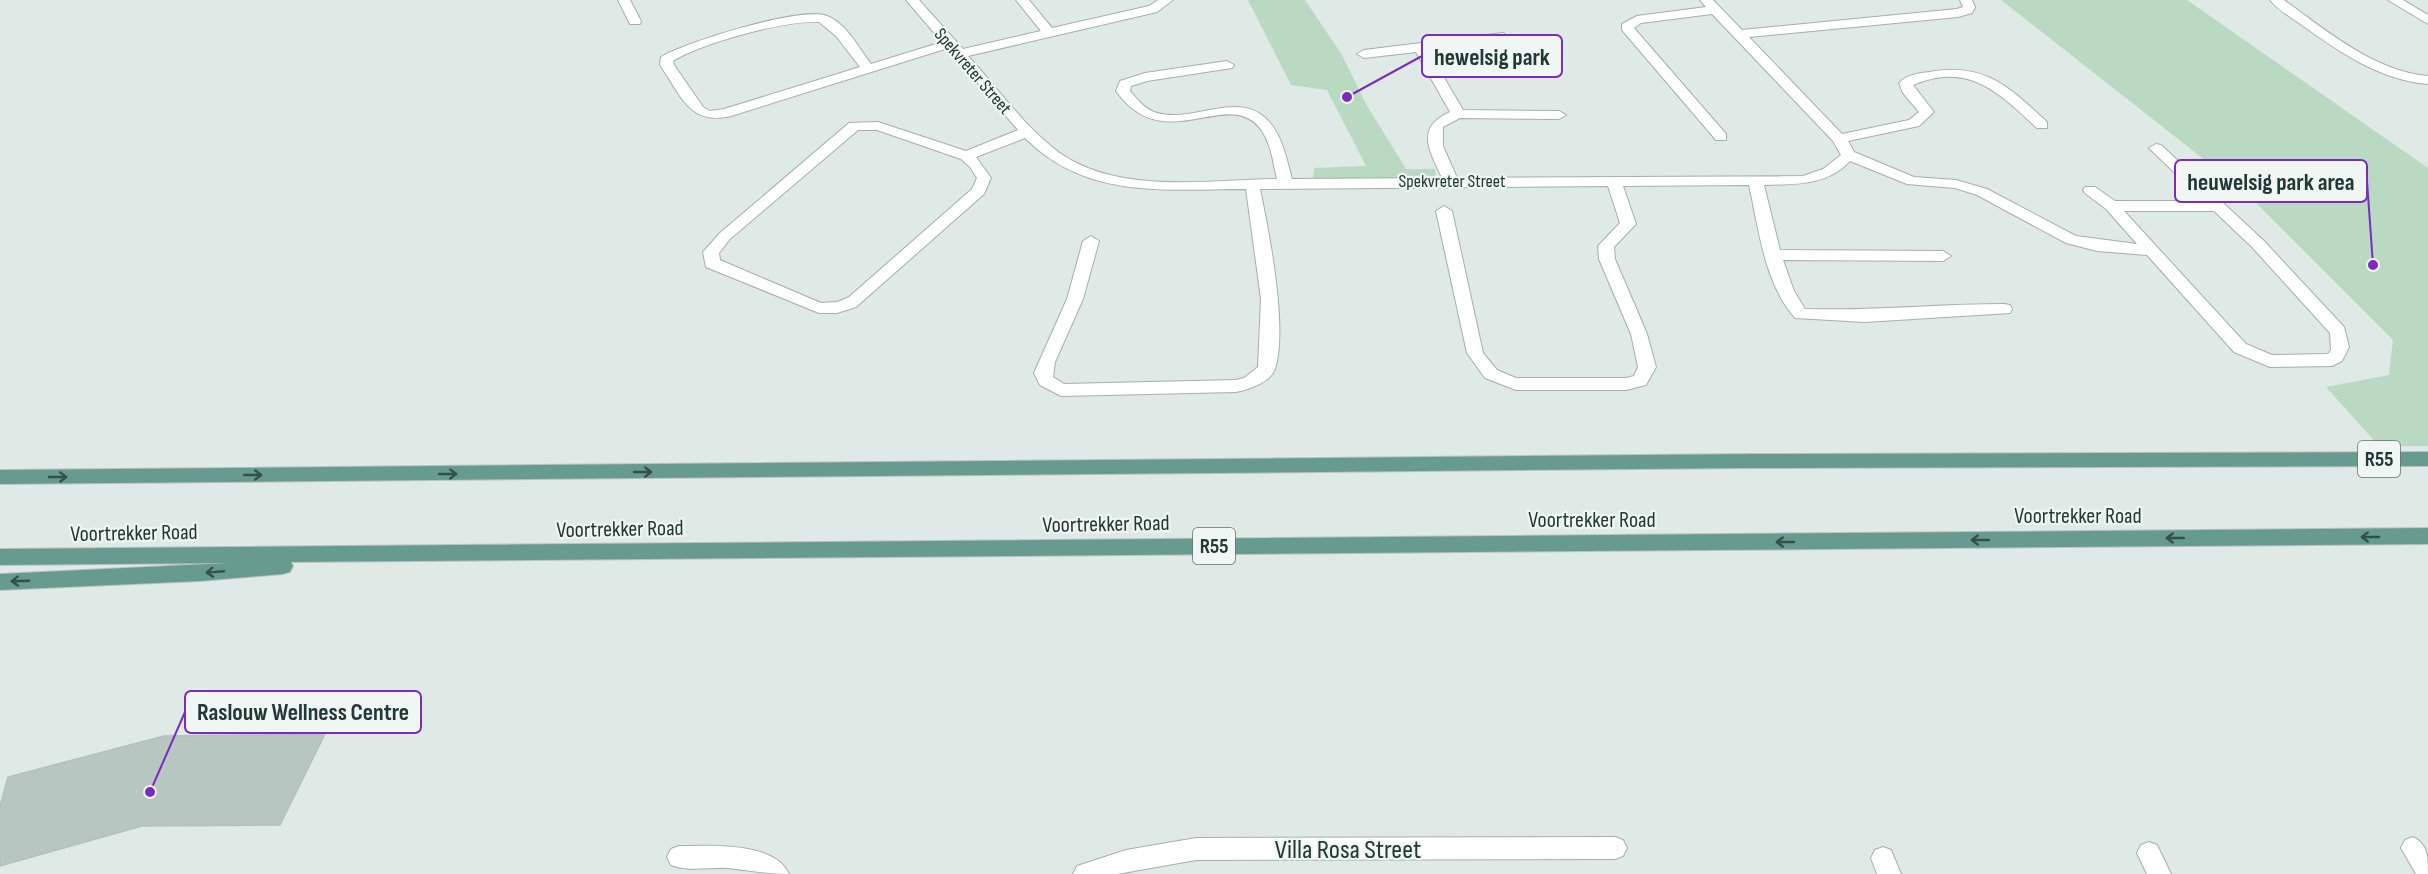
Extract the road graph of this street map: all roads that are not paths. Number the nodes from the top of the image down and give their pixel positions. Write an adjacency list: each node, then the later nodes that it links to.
1 (624, 0): 10 (street)
2 (912, 0): 15 (street, Spekvreter Street)
3 (1022, 0): 11 (street)
4 (1167, 0): 11 (street)
5 (1966, 0): 12 (street)
6 (2276, 0): 19 (street)
7 (2394, 0): 9 (street)
8 (1710, 5): 12 (street); 24 (street)
9 (2428, 20)
10 (635, 21)
11 (1049, 33): 15 (street)
12 (1739, 34): 25 (street)
13 (1503, 37): 14 (street)
14 (1419, 46): 16 (street); 20 (street)
15 (953, 49): 18 (street); 23 (street, Spekvreter Street)
16 (1364, 54)
17 (1227, 65): 32 (street)
18 (868, 69): 18 (street)
19 (2428, 80)
20 (1458, 114): 21 (street); 30 (street)
21 (1559, 115)
22 (2042, 125): 25 (street)
23 (1026, 132): 28 (street); 33 (street, Spekvreter Street)
24 (1721, 137)
25 (1839, 139): 27 (street)
26 (2156, 148): 36 (street)
27 (1848, 155): 29 (street, Spekvreter Street); 39 (street)
28 (966, 156): 28 (street)
29 (1755, 180): 31 (street, Spekvreter Street); 40 (street)
30 (1451, 181): 31 (street, Spekvreter Street); 32 (street, Spekvreter Street)
31 (1614, 181): 37 (street)
32 (1285, 182): 33 (street, Spekvreter Street)
33 (1252, 183): 38 (street)
34 (2090, 190): 35 (street)
35 (2111, 206): 36 (street); 39 (street)
36 (2217, 206): 39 (street)
37 (1444, 210)
38 (1091, 241)
39 (2149, 250)
40 (1776, 255): 41 (street); 42 (street)
41 (1942, 256)
42 (2004, 309)
43 (2428, 459): 44 (main road, R55, one-way to 43)
44 (0, 477)
45 (2428, 536): 46 (main road, Voortrekker Road / R55, one-way to 46)
46 (419, 554): 47 (main road, Voortrekker Road / R55); 48 (main road, one-way to 48)
47 (0, 558)
48 (0, 582)
49 (1615, 848): 55 (street, Villa Rosa Street)
50 (2413, 848): 53 (street)
51 (2149, 853): 56 (street)
52 (679, 857): 54 (street)
53 (2428, 872)
54 (777, 874)
55 (1085, 874)
56 (2159, 874)

